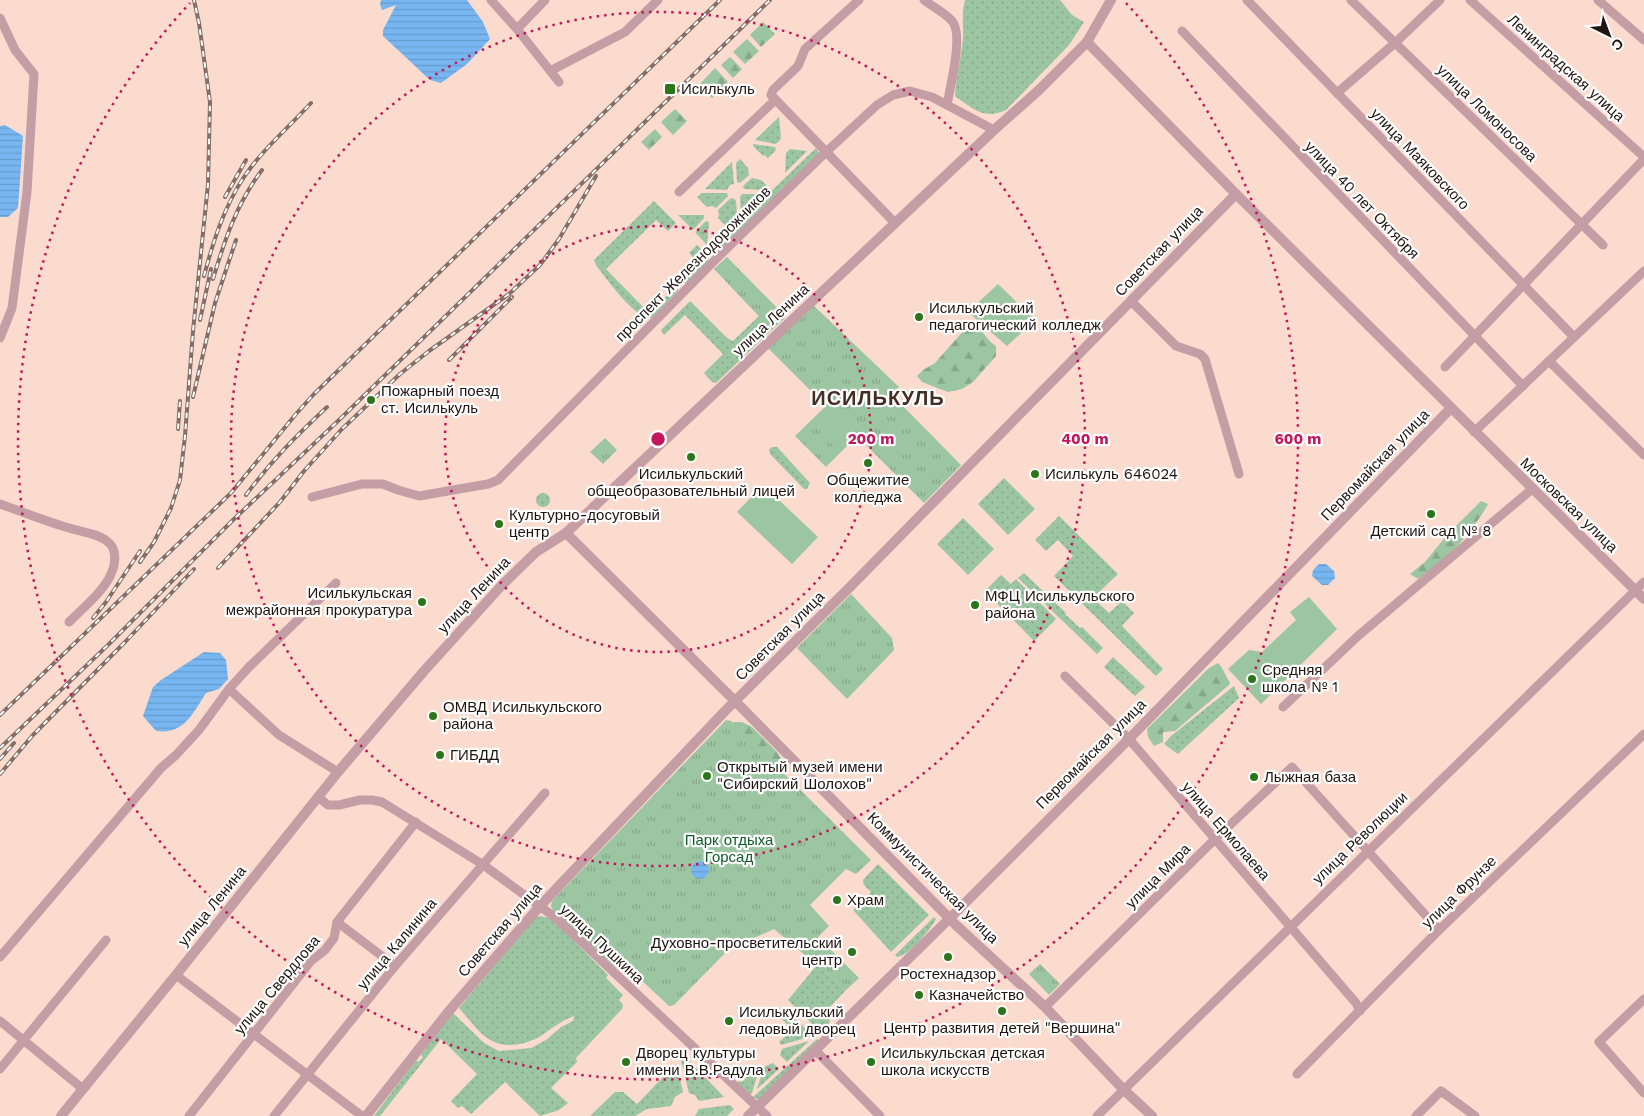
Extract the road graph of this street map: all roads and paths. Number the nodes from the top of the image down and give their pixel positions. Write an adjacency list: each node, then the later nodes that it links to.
1 (491, 0): 13 (street)
2 (545, 0): 13 (street)
3 (658, 0): 18 (street)
4 (859, 0): 21 (street)
5 (924, 0): 22 (street)
6 (1111, 0): 16 (street, улица Ленина)
7 (1247, 0): 20 (street, улица Маяковского)
8 (1352, 0): 17 (street, улица Ломоносова)
9 (1440, 0): 17 (street)
10 (1470, 0): 25 (street, Ленинградская улица)
11 (1598, 0): 15 (street)
12 (0, 18): 36 (street)
13 (517, 29): 18 (street)
14 (1182, 31): 34 (street, улица 40 лет Октября)
15 (1644, 40)
16 (1087, 42): 23 (street, улица Ленина); 27 (street, Московская улица)
17 (1395, 43): 20 (street); 29 (street, улица Ломоносова)
18 (552, 70): 19 (street)
19 (559, 82)
20 (1337, 93): 32 (street, улица Маяковского)
21 (773, 97): 24 (street); 26 (street)
22 (947, 105): 23 (street, проспект Железнодорожников); 24 (street, проспект Железнодорожников)
23 (994, 130): 28 (street, улица Ленина)
24 (826, 152): 28 (street); 45 (street, проспект Железнодорожников)
25 (1644, 158): 29 (street)
26 (679, 192)
27 (1236, 194): 33 (street, Советская улица); 40 (street, Московская улица)
28 (895, 223): 47 (street, улица Ленина)
29 (1581, 224): 30 (street, улица Ломоносова); 32 (street)
30 (1603, 245)
31 (1644, 271): 35 (street)
32 (1523, 285): 34 (street); 35 (street, улица Маяковского)
33 (1131, 301): 43 (street); 55 (street, Советская улица)
34 (1474, 336): 38 (street); 39 (street, улица 40 лет Октября)
35 (1574, 337): 37 (street)
36 (0, 338)
37 (1549, 361): 39 (street); 42 (street)
38 (1446, 367)
39 (1523, 386): 41 (street)
40 (1451, 408): 41 (street, Московская улица); 58 (street, Первомайская улица)
41 (1474, 432): 44 (street, Московская улица)
42 (1644, 455)
43 (1239, 474)
44 (1532, 489): 50 (street, Московская улица); 56 (street)
45 (312, 497)
46 (0, 504): 52 (street)
47 (566, 533): 55 (street, Коммунистическая улица); 59 (street, улица Ленина)
48 (1644, 582): 50 (street, улица Революции)
49 (336, 583): 54 (street)
50 (1636, 590): 51 (street, Московская улица); 64 (street, улица Революции)
51 (1644, 599)
52 (69, 622)
53 (1065, 676): 58 (street, улица Ермолаева)
54 (229, 689): 59 (street); 72 (street)
55 (735, 702): 66 (street, Советская улица); 67 (street, Коммунистическая улица)
56 (1282, 707)
57 (1644, 734): 70 (street, улица Фрунзе)
58 (1129, 739): 63 (street, улица Ермолаева); 67 (street, Первомайская улица)
59 (338, 772): 61 (street, улица Ленина)
60 (545, 793): 65 (street, улица Калинина)
61 (318, 798): 62 (street, улица Пушкина); 74 (street, улица Ленина)
62 (416, 822): 65 (street, улица Пушкина); 68 (street, улица Свердлова)
63 (1215, 839): 64 (street, улица Мира); 69 (street, улица Ермолаева); 76 (street, улица Мира)
64 (1367, 850): 69 (street, улица Революции); 70 (street)
65 (482, 864): 66 (street, улица Пушкина); 73 (street, улица Калинина)
66 (540, 906): 88 (street, улица Пушкина); 93 (street, Советская улица)
67 (950, 918): 76 (street, Коммунистическая улица); 81 (street, Первомайская улица)
68 (337, 922): 73 (street); 79 (street, улица Свердлова)
69 (1290, 926): 77 (street, улица Ермолаева); 86 (street, улица Революции)
70 (1439, 930): 77 (street, улица Фрунзе)
71 (106, 940): 80 (street)
72 (0, 957)
73 (395, 966): 84 (street, улица Калинина)
74 (176, 975): 79 (street); 85 (street, улица Ленина)
75 (1644, 999): 87 (street)
76 (1045, 1007): 86 (street, Коммунистическая улица)
77 (1360, 1011): 83 (street, улица Фрунзе)
78 (0, 1021): 80 (street)
79 (253, 1034): 84 (street); 90 (street, улица Свердлова)
80 (22, 1041): 82 (street); 85 (street)
81 (814, 1050): 88 (street, Первомайская улица); 96 (street)
82 (0, 1069)
83 (1297, 1074)
84 (307, 1075): 91 (street, улица Калинина); 92 (street)
85 (83, 1089): 89 (street, улица Ленина)
86 (1124, 1090): 97 (street, улица Революции); 98 (street, Коммунистическая улица)
87 (1644, 1093)
88 (756, 1107): 94 (street, Первомайская улица); 95 (street, улица Пушкина)
89 (61, 1116)
90 (189, 1116)
91 (274, 1116)
92 (362, 1116)
93 (366, 1116)
94 (748, 1116)
95 (767, 1116)
96 (880, 1116)
97 (1097, 1116)
98 (1152, 1116)
99 (1416, 1116): 100 (street)
100 (1475, 1116)

